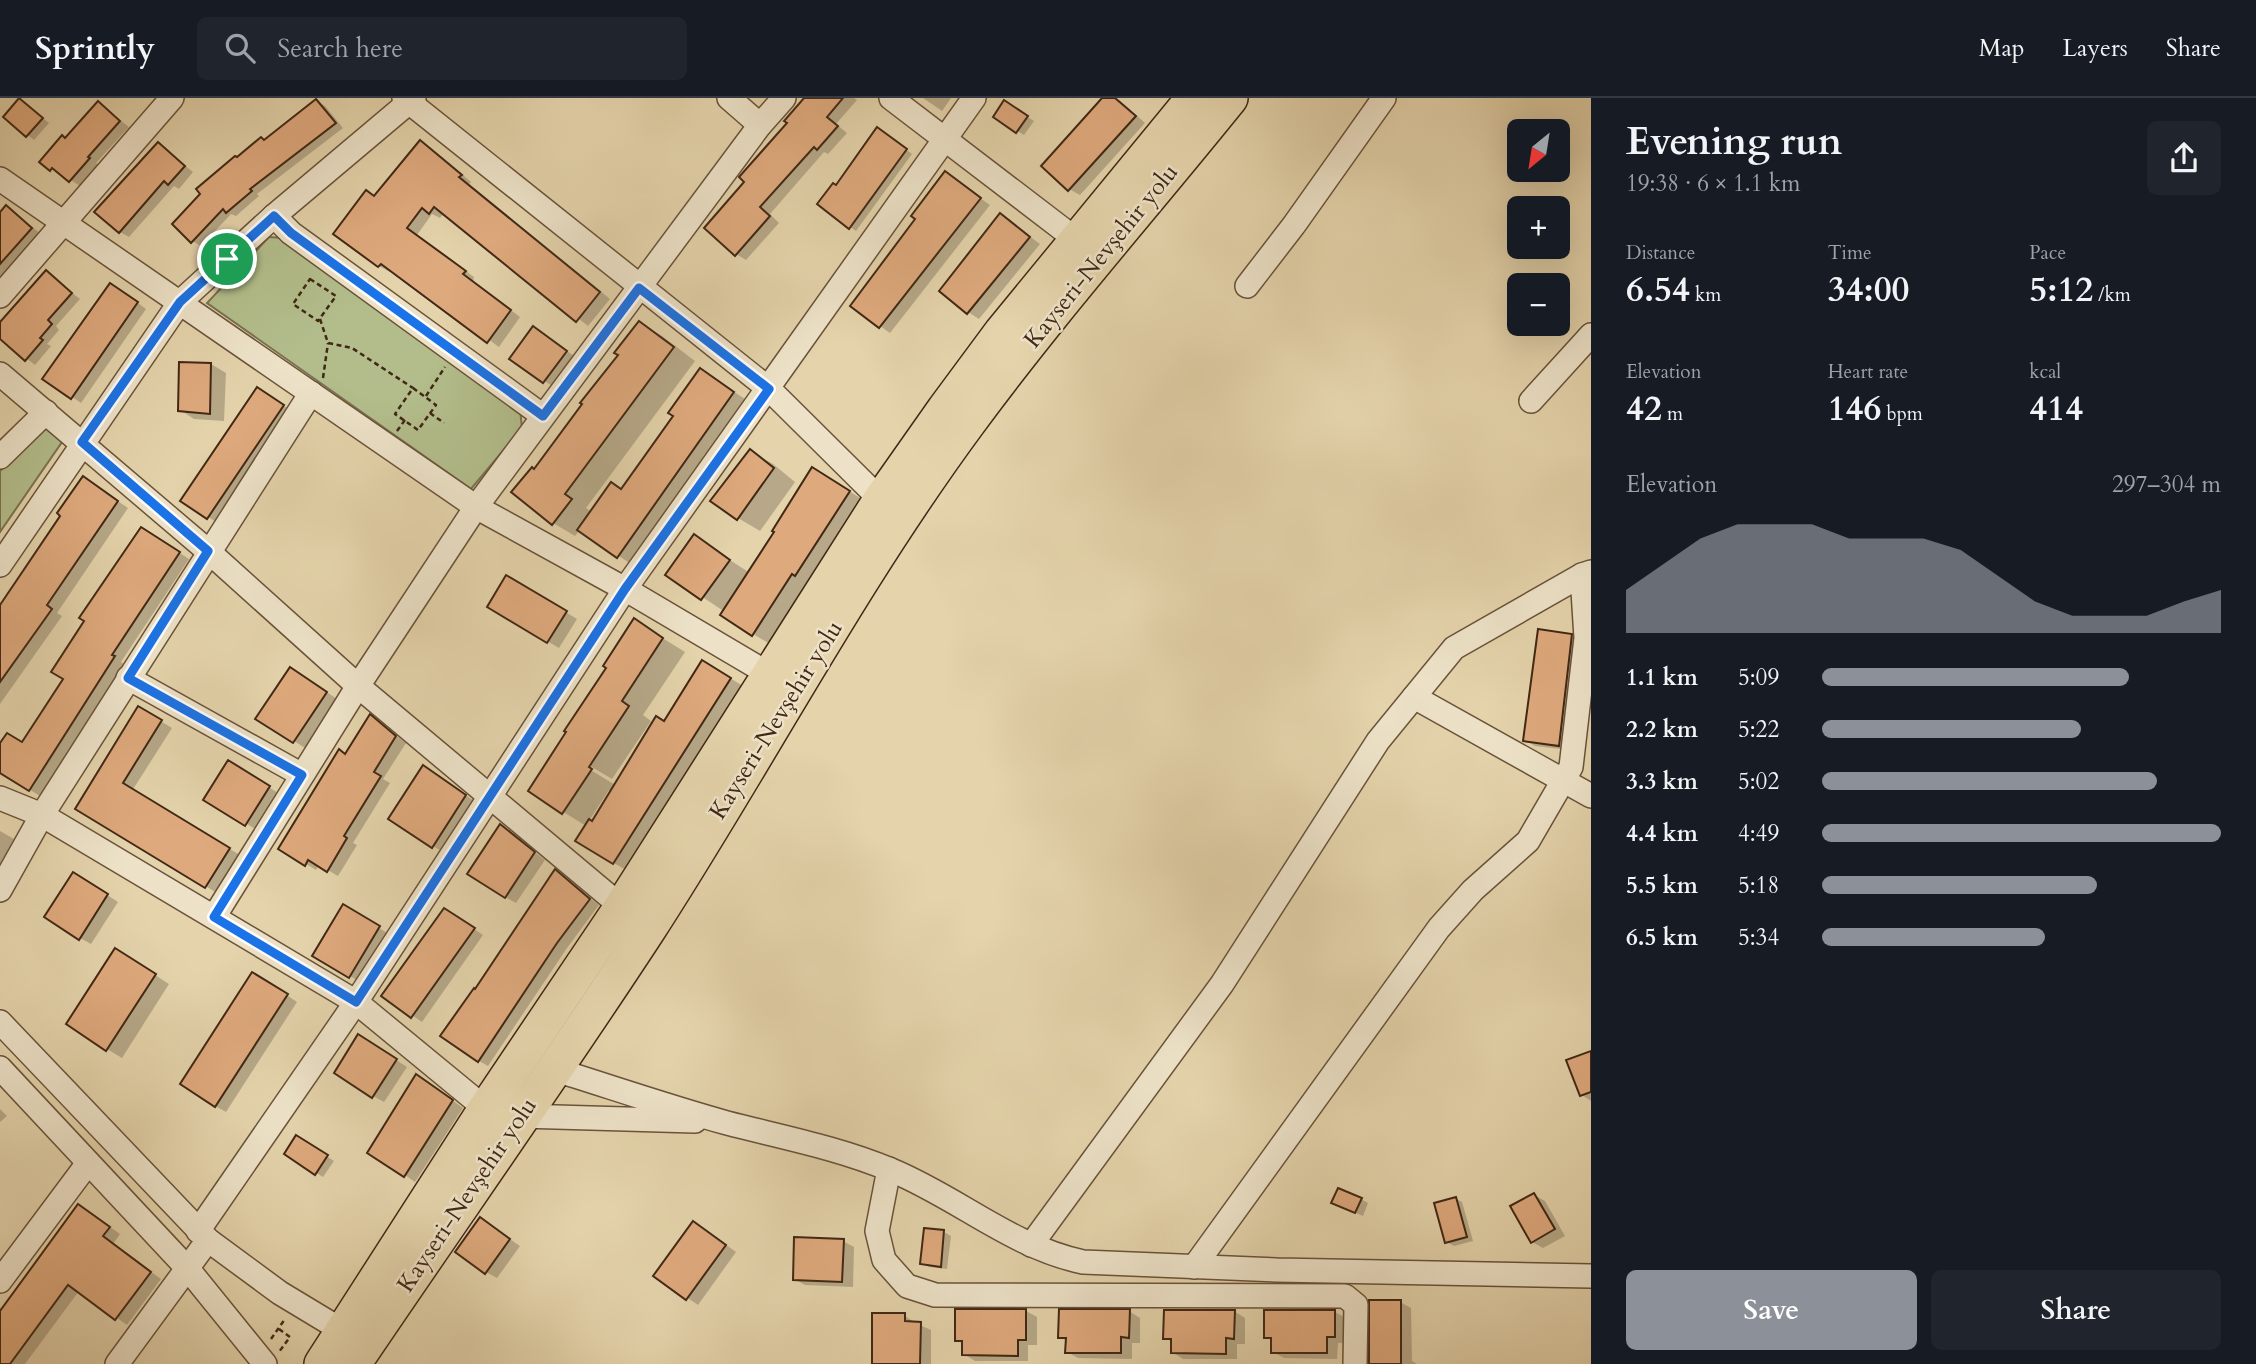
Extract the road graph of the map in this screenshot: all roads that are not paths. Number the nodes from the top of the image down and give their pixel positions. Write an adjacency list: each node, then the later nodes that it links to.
1 (172, 98): 14 (street)
2 (729, 98): 10 (street)
3 (784, 98): 10 (street)
4 (891, 98): 11 (street)
5 (974, 98): 11 (street)
6 (1194, 98): 15 (highway, Kayseri-Nevşehir yolu)
7 (1230, 98): 51 (highway, Kayseri-Nevşehir yolu)
8 (1384, 98): 16 (street)
9 (409, 99): 13 (street); 17 (street)
10 (760, 125): 17 (street)
11 (945, 141): 15 (street); 22 (street)
12 (0, 179): 14 (street)
13 (274, 216): 19 (street); 26 (street)
14 (64, 222): 18 (street); 19 (street)
15 (1078, 241): 29 (highway, Kayseri-Nevşehir yolu)
16 (1247, 286)
17 (639, 288): 22 (street); 26 (street)
18 (0, 296)
19 (180, 302): 23 (street); 27 (street)
20 (1591, 335): 24 (street)
21 (0, 374): 25 (street)
22 (769, 389): 29 (street); 34 (street)
23 (316, 396): 30 (street); 31 (street)
24 (1531, 401)
25 (46, 412): 27 (street); 28 (street)
26 (543, 416): 30 (street)
27 (82, 442): 31 (street); 32 (street)
28 (0, 457)
29 (881, 500): 35 (highway, Kayseri-Nevşehir yolu)
30 (476, 507): 34 (street); 37 (street)
31 (208, 551): 36 (street); 37 (street)
32 (0, 565)
33 (1586, 574): 38 (street); 40 (street)
34 (625, 589): 35 (street); 42 (street)
35 (769, 674): 46 (highway, Kayseri-Nevşehir yolu)
36 (128, 678): 39 (street); 44 (street)
37 (358, 686): 39 (street); 42 (street)
38 (1414, 697): 40 (street); 58 (street)
39 (302, 775): 47 (street)
40 (1563, 780): 41 (street); 59 (street)
41 (1591, 796)
42 (491, 797): 46 (street); 48 (street)
43 (0, 798): 44 (street)
44 (42, 814): 45 (street); 47 (street)
45 (0, 890)
46 (622, 907): 52 (highway, Kayseri-Nevşehir yolu)
47 (214, 917): 48 (street)
48 (356, 1002): 52 (street); 57 (street)
49 (0, 1022): 57 (street)
50 (0, 1068): 55 (street)
51 (553, 1069): 53 (highway, Kayseri-Nevşehir yolu); 54 (street)
52 (486, 1109): 63 (highway, Kayseri-Nevşehir yolu)
53 (521, 1116): 54 (street); 67 (highway, Kayseri-Nevşehir yolu)
54 (726, 1122): 56 (street)
55 (88, 1163): 60 (street); 62 (street)
56 (889, 1169): 58 (street); 68 (street)
57 (203, 1235): 60 (street); 63 (street)
58 (1031, 1245): 59 (street)
59 (1194, 1267): 61 (street)
60 (188, 1269): 64 (street); 65 (street)
61 (1591, 1276)
62 (0, 1282)
63 (343, 1331): 66 (highway, Kayseri-Nevşehir yolu)
64 (267, 1360)
65 (117, 1364)
66 (322, 1364)
67 (353, 1364)
68 (1355, 1364)

